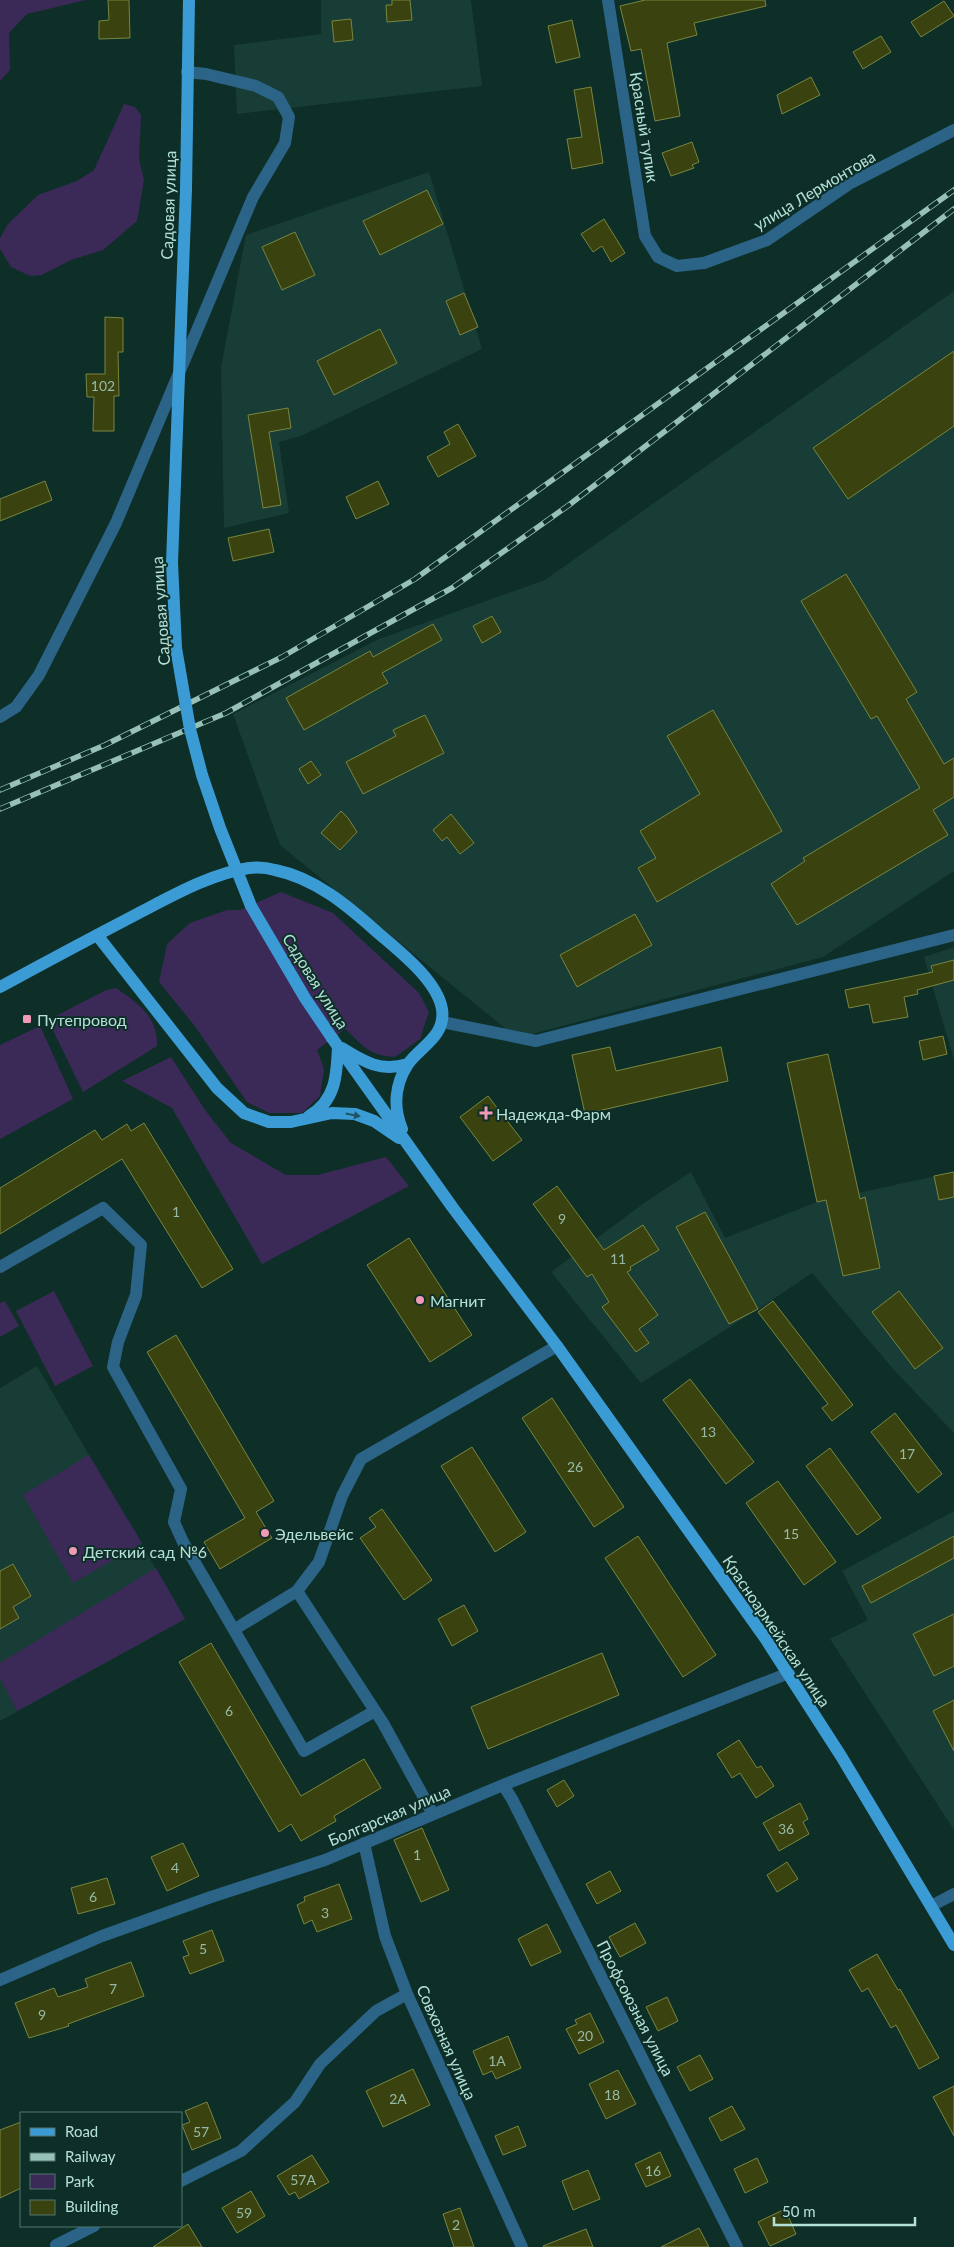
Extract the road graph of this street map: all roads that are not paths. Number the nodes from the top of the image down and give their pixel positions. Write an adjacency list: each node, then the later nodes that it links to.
1 (189, 0): 3 (main road, Садовая улица)
2 (608, 0): 5 (street, Красный тупик)
3 (187, 72): 6 (street); 11 (main road, Садовая улица, bridge)
4 (954, 130): 5 (street, улица Лермонтова)
5 (658, 257)
6 (0, 717)
7 (97, 935): 9 (main road); 10 (main road); 13 (main road)
8 (954, 935): 10 (street)
9 (0, 987)
10 (442, 1022): 12 (main road)
11 (335, 1042): 12 (main road); 13 (main road); 14 (main road, Садовая улица)
12 (408, 1064): 14 (main road)
13 (305, 1119): 14 (main road, one-way to 14)
14 (410, 1146): 15 (main road, Садовая улица)
15 (453, 1208): 17 (main road, Красноармейская улица)
16 (0, 1267): 19 (street)
17 (557, 1346): 18 (street); 20 (main road, Красноармейская улица)
18 (297, 1591): 19 (street); 21 (street)
19 (235, 1629): 21 (street)
20 (789, 1674): 22 (street, Болгарская улица); 26 (main road, Красноармейская улица)
21 (375, 1711): 23 (street)
22 (503, 1785): 23 (street, Болгарская улица); 34 (street, Профсоюзная улица)
23 (433, 1814): 24 (street, Болгарская улица)
24 (364, 1843): 28 (street, Болгарская улица); 29 (street, Совхозная улица)
25 (954, 1894): 26 (street)
26 (931, 1906): 27 (main road, Красноармейская улица)
27 (954, 1945)
28 (0, 1980)
29 (407, 1994): 30 (street); 33 (street, Совхозная улица)
30 (182, 2180)
31 (92, 2227): 32 (street)
32 (56, 2246)
33 (522, 2247)
34 (737, 2247)

